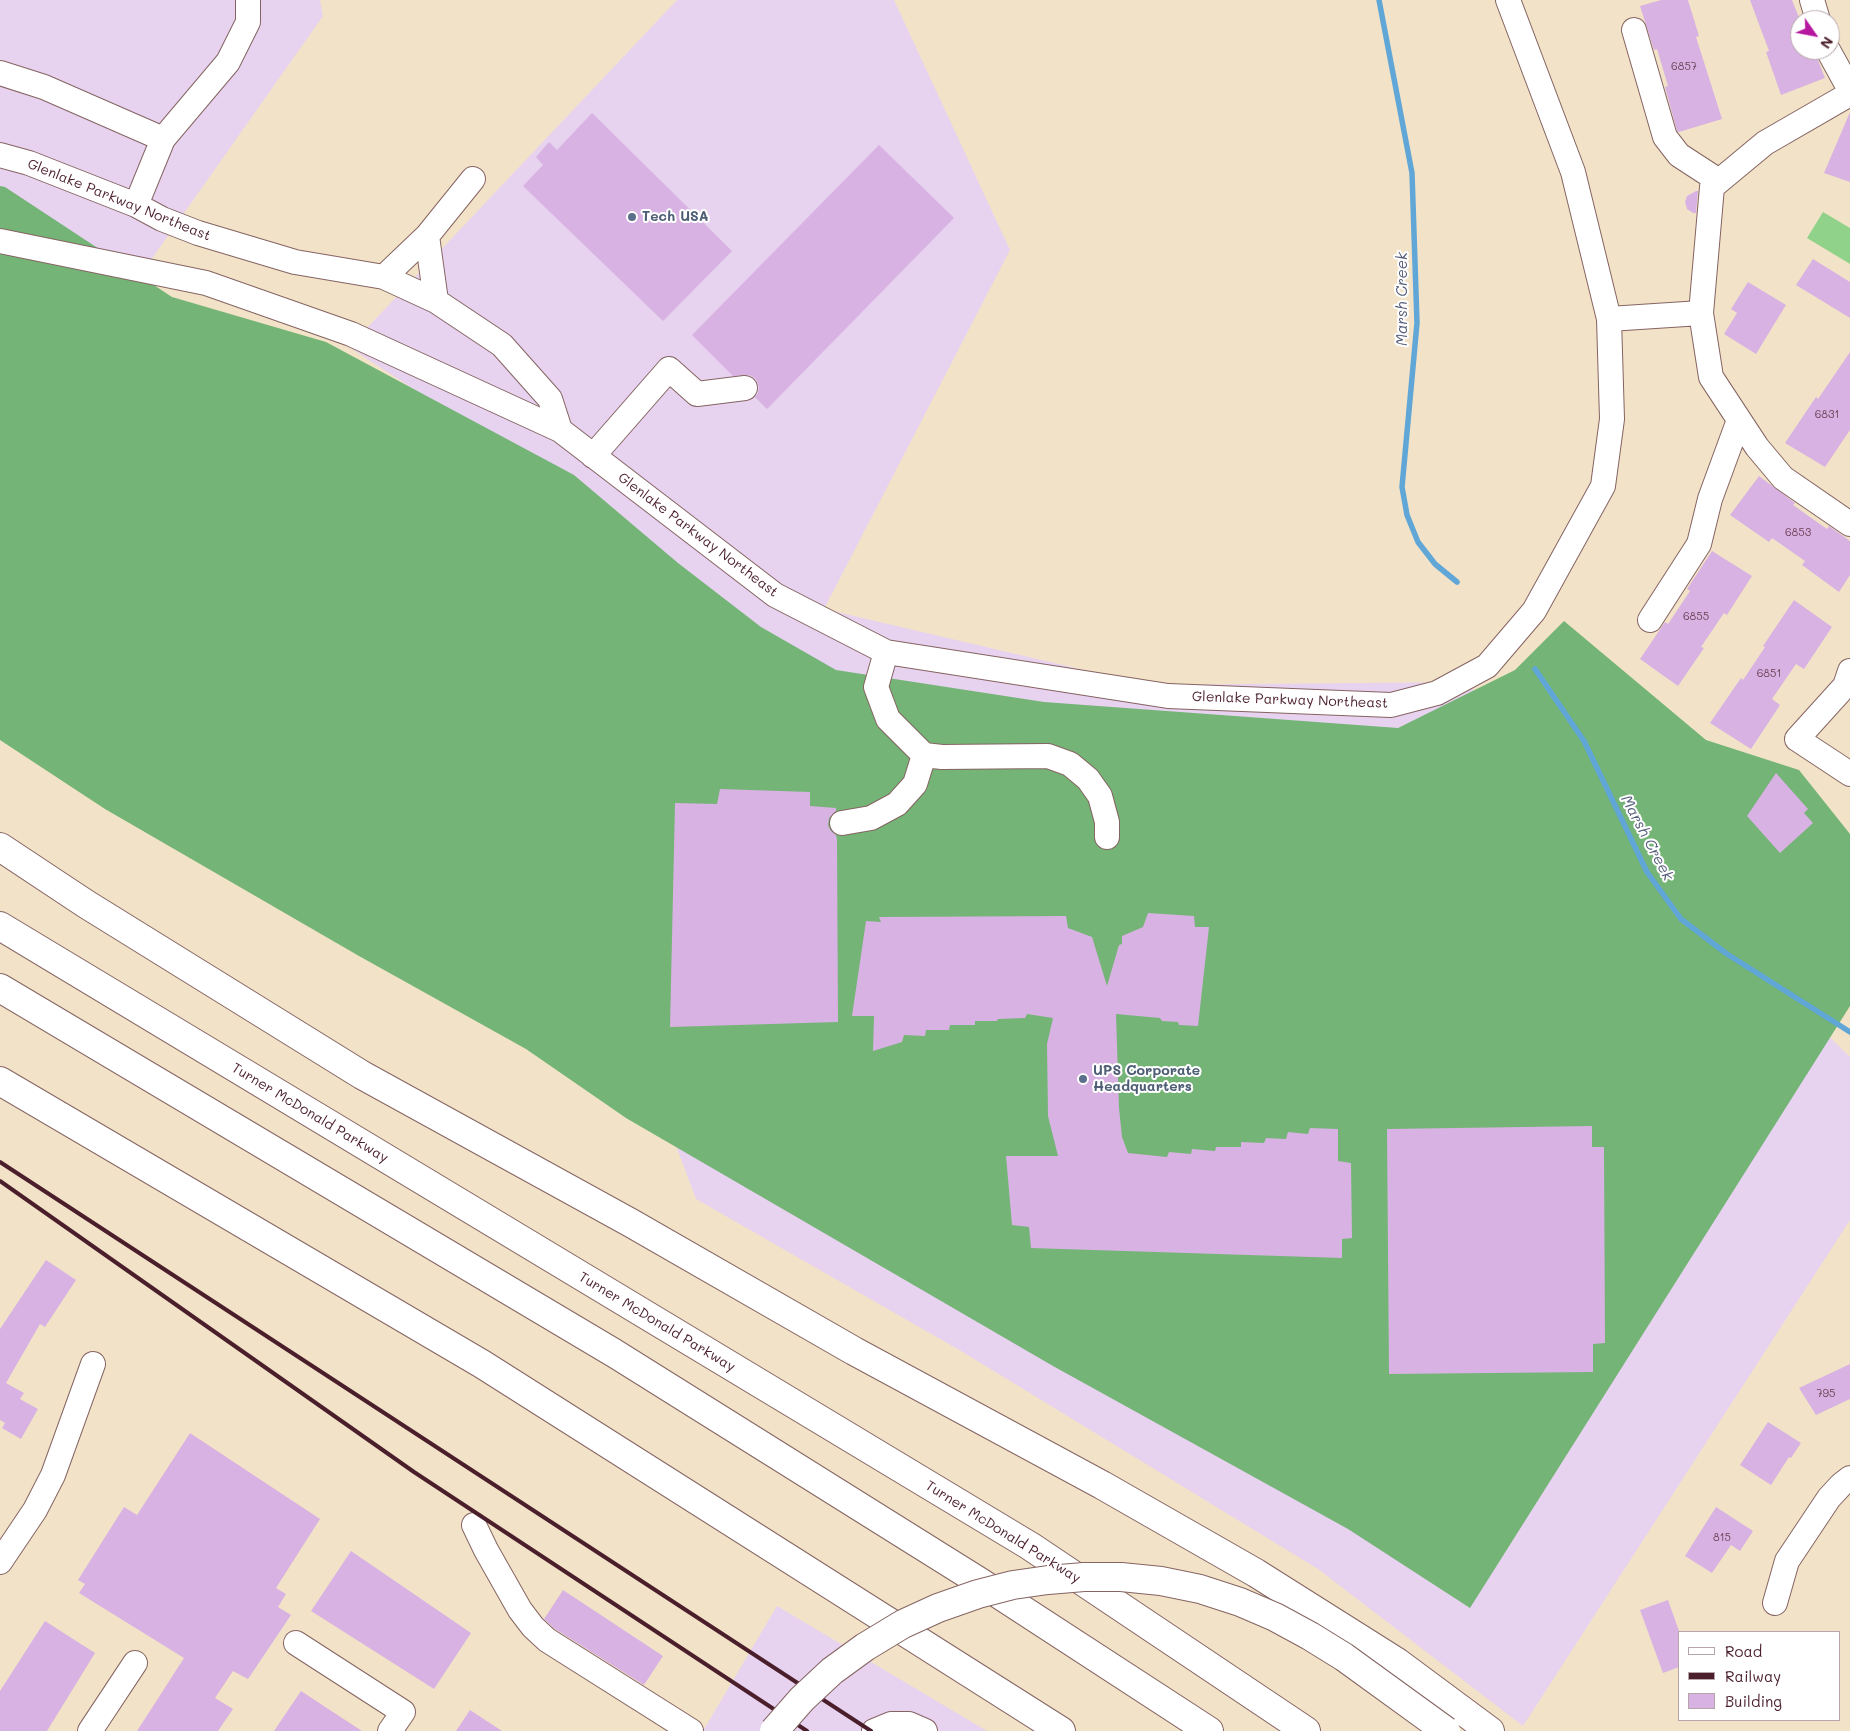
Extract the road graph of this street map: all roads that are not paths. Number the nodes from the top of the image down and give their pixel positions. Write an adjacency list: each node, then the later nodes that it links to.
1 (248, 0): 8 (street)
2 (1508, 0): 18 (street, Glenlake Parkway Northeast)
3 (1634, 30): 11 (street)
4 (1834, 60): 6 (street)
5 (0, 73): 8 (street)
6 (1850, 90)
7 (1850, 94): 11 (street)
8 (163, 139): 12 (street)
9 (0, 155): 12 (street, Glenlake Parkway Northeast)
10 (473, 180): 13 (street)
11 (1719, 181): 17 (street)
12 (136, 205): 15 (street, Glenlake Parkway Northeast)
13 (427, 236): 15 (street); 16 (street)
14 (0, 240): 21 (street, Glenlake Parkway Northeast)
15 (384, 277): 16 (street, Glenlake Parkway Northeast)
16 (436, 301): 21 (street, Glenlake Parkway Northeast)
17 (1701, 313): 18 (street); 20 (street)
18 (1609, 320): 25 (street, Glenlake Parkway Northeast)
19 (745, 388): 22 (street)
20 (1739, 420): 23 (street); 24 (street)
21 (560, 430): 22 (street, Glenlake Parkway Northeast)
22 (593, 456): 25 (street, Glenlake Parkway Northeast)
23 (1847, 515)
24 (1650, 620)
25 (886, 652): 27 (street)
26 (1848, 682): 28 (street)
27 (924, 755): 29 (street); 30 (street)
28 (1850, 774)
29 (842, 823)
30 (1107, 837)
31 (0, 846): 52 (highway)
32 (0, 926): 50 (highway, Turner McDonald Parkway)
33 (0, 988): 49 (highway)
34 (0, 1081): 48 (highway)
35 (93, 1364): 38 (street)
36 (1850, 1478): 39 (street)
37 (474, 1525): 44 (street)
38 (0, 1562)
39 (1775, 1603)
40 (296, 1642): 43 (street)
41 (135, 1663): 42 (street)
42 (90, 1731)
43 (390, 1731)
44 (691, 1731)
45 (774, 1731): 51 (highway, bridge)
46 (874, 1731): 47 (street)
47 (925, 1731)
48 (1061, 1731)
49 (1208, 1731)
50 (1306, 1731)
51 (1446, 1731)
52 (1490, 1731)

